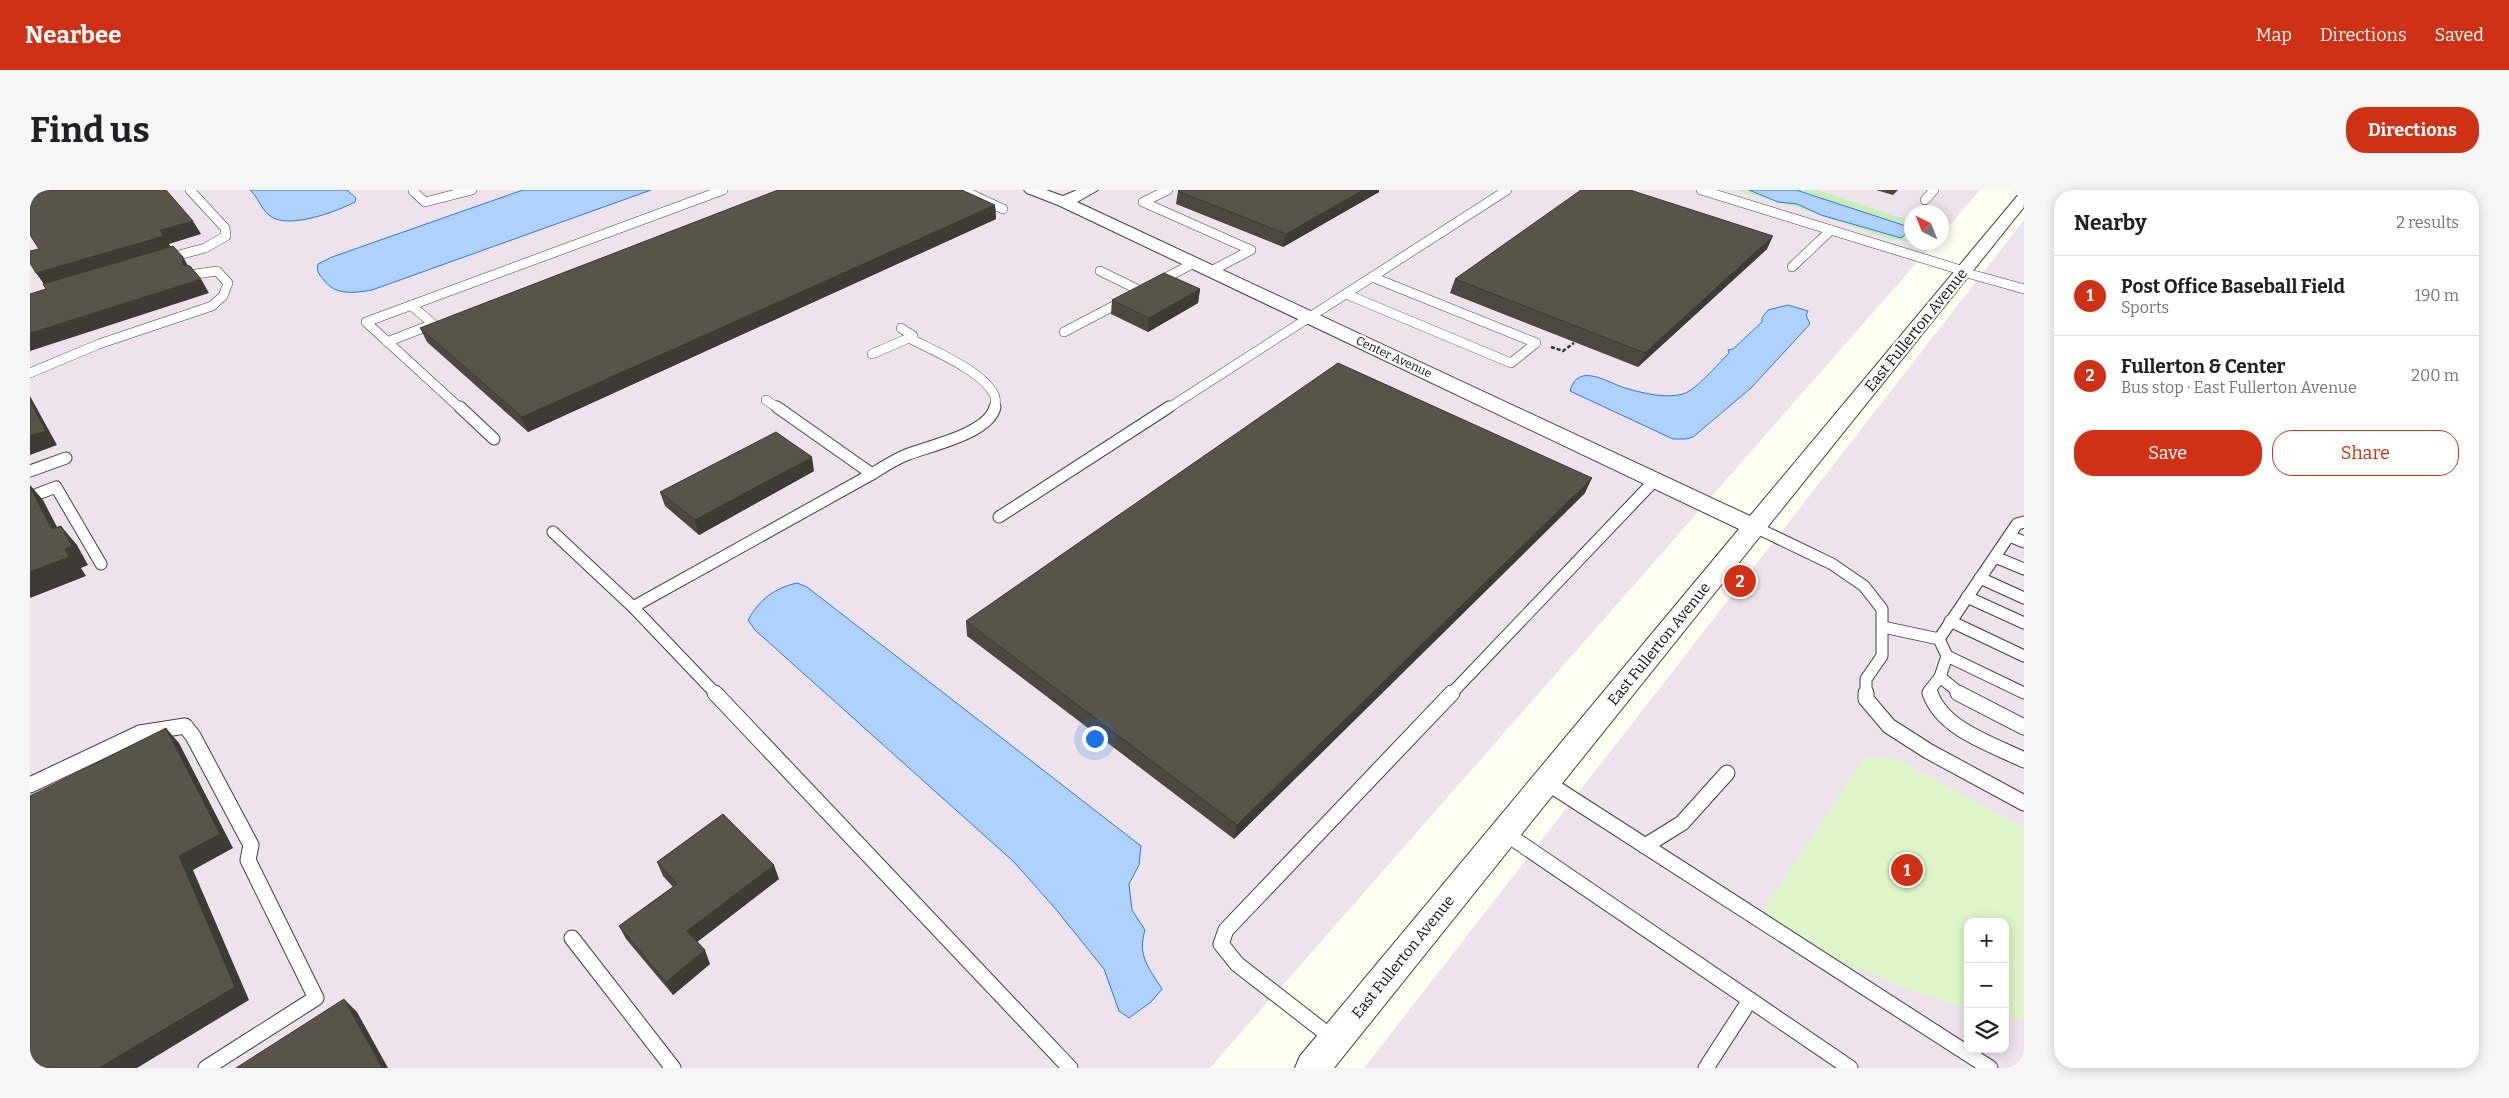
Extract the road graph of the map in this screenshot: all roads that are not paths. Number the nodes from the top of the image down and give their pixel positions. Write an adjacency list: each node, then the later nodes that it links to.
1 (190, 190): 17 (lane)
2 (413, 190): 3 (lane)
3 (472, 190)
4 (723, 190): 27 (lane)
5 (962, 190): 15 (lane)
6 (1032, 190): 14 (street, Center Avenue)
7 (1090, 190): 14 (street)
8 (1168, 190): 18 (lane)
9 (1507, 190): 23 (lane)
10 (1701, 190): 16 (lane)
11 (1934, 190): 13 (lane)
12 (2024, 198): 21 (street, East Fullerton Avenue)
13 (1924, 200)
14 (1064, 202): 18 (street, Center Avenue)
15 (1002, 209)
16 (1831, 230): 19 (lane); 21 (lane)
17 (155, 262)
18 (1203, 267): 25 (lane); 28 (street, Center Avenue)
19 (1792, 268)
20 (1100, 271): 25 (lane)
21 (1964, 271): 24 (lane); 44 (street, East Fullerton Avenue)
22 (196, 274): 34 (lane)
23 (1372, 277): 26 (lane); 26 (lane)
24 (2024, 289)
25 (1141, 292): 30 (lane)
26 (1346, 294): 28 (lane)
27 (411, 305): 32 (lane); 32 (lane)
28 (1309, 317): 40 (street, Center Avenue); 42 (lane)
29 (900, 328): 31 (lane)
30 (1064, 332)
31 (909, 338): 33 (lane); 39 (lane)
32 (387, 342): 36 (lane)
33 (872, 354)
34 (30, 373)
35 (766, 400): 39 (lane)
36 (494, 439)
37 (66, 458): 38 (lane)
38 (30, 471)
39 (872, 474): 54 (lane)
40 (1655, 480): 44 (street, Center Avenue); 73 (lane)
41 (30, 497): 49 (lane)
42 (999, 517)
43 (2024, 522): 46 (lane)
44 (1755, 527): 57 (lane); 66 (street, East Fullerton Avenue)
45 (553, 532): 54 (lane)
46 (2009, 536): 47 (lane); 48 (lane)
47 (2024, 542)
48 (1995, 557): 50 (lane); 51 (lane)
49 (101, 564)
50 (2024, 569)
51 (1980, 578): 52 (lane); 53 (lane)
52 (1967, 597): 55 (lane); 56 (lane)
53 (2024, 598)
54 (633, 608): 76 (lane)
55 (1950, 621): 58 (lane); 60 (lane)
56 (2024, 623)
57 (1883, 627): 58 (lane); 68 (lane)
58 (1938, 638): 59 (lane)
59 (1947, 656): 61 (lane); 62 (lane)
60 (2024, 656)
61 (1940, 677): 63 (lane); 64 (lane)
62 (2024, 693)
63 (2024, 727)
64 (2024, 760)
65 (1727, 773): 70 (lane)
66 (1546, 782): 69 (street, East Fullerton Avenue); 70 (lane)
67 (30, 785): 74 (lane)
68 (2024, 802)
69 (1505, 833): 72 (lane); 73 (street, East Fullerton Avenue)
70 (1645, 846): 80 (lane)
71 (572, 938): 75 (lane)
72 (1750, 1000): 78 (lane); 79 (lane)
73 (1335, 1040): 77 (street, East Fullerton Avenue)
74 (206, 1068)
75 (673, 1068)
76 (1070, 1068)
77 (1312, 1068)
78 (1706, 1068)
79 (1850, 1068)
80 (1990, 1068)

